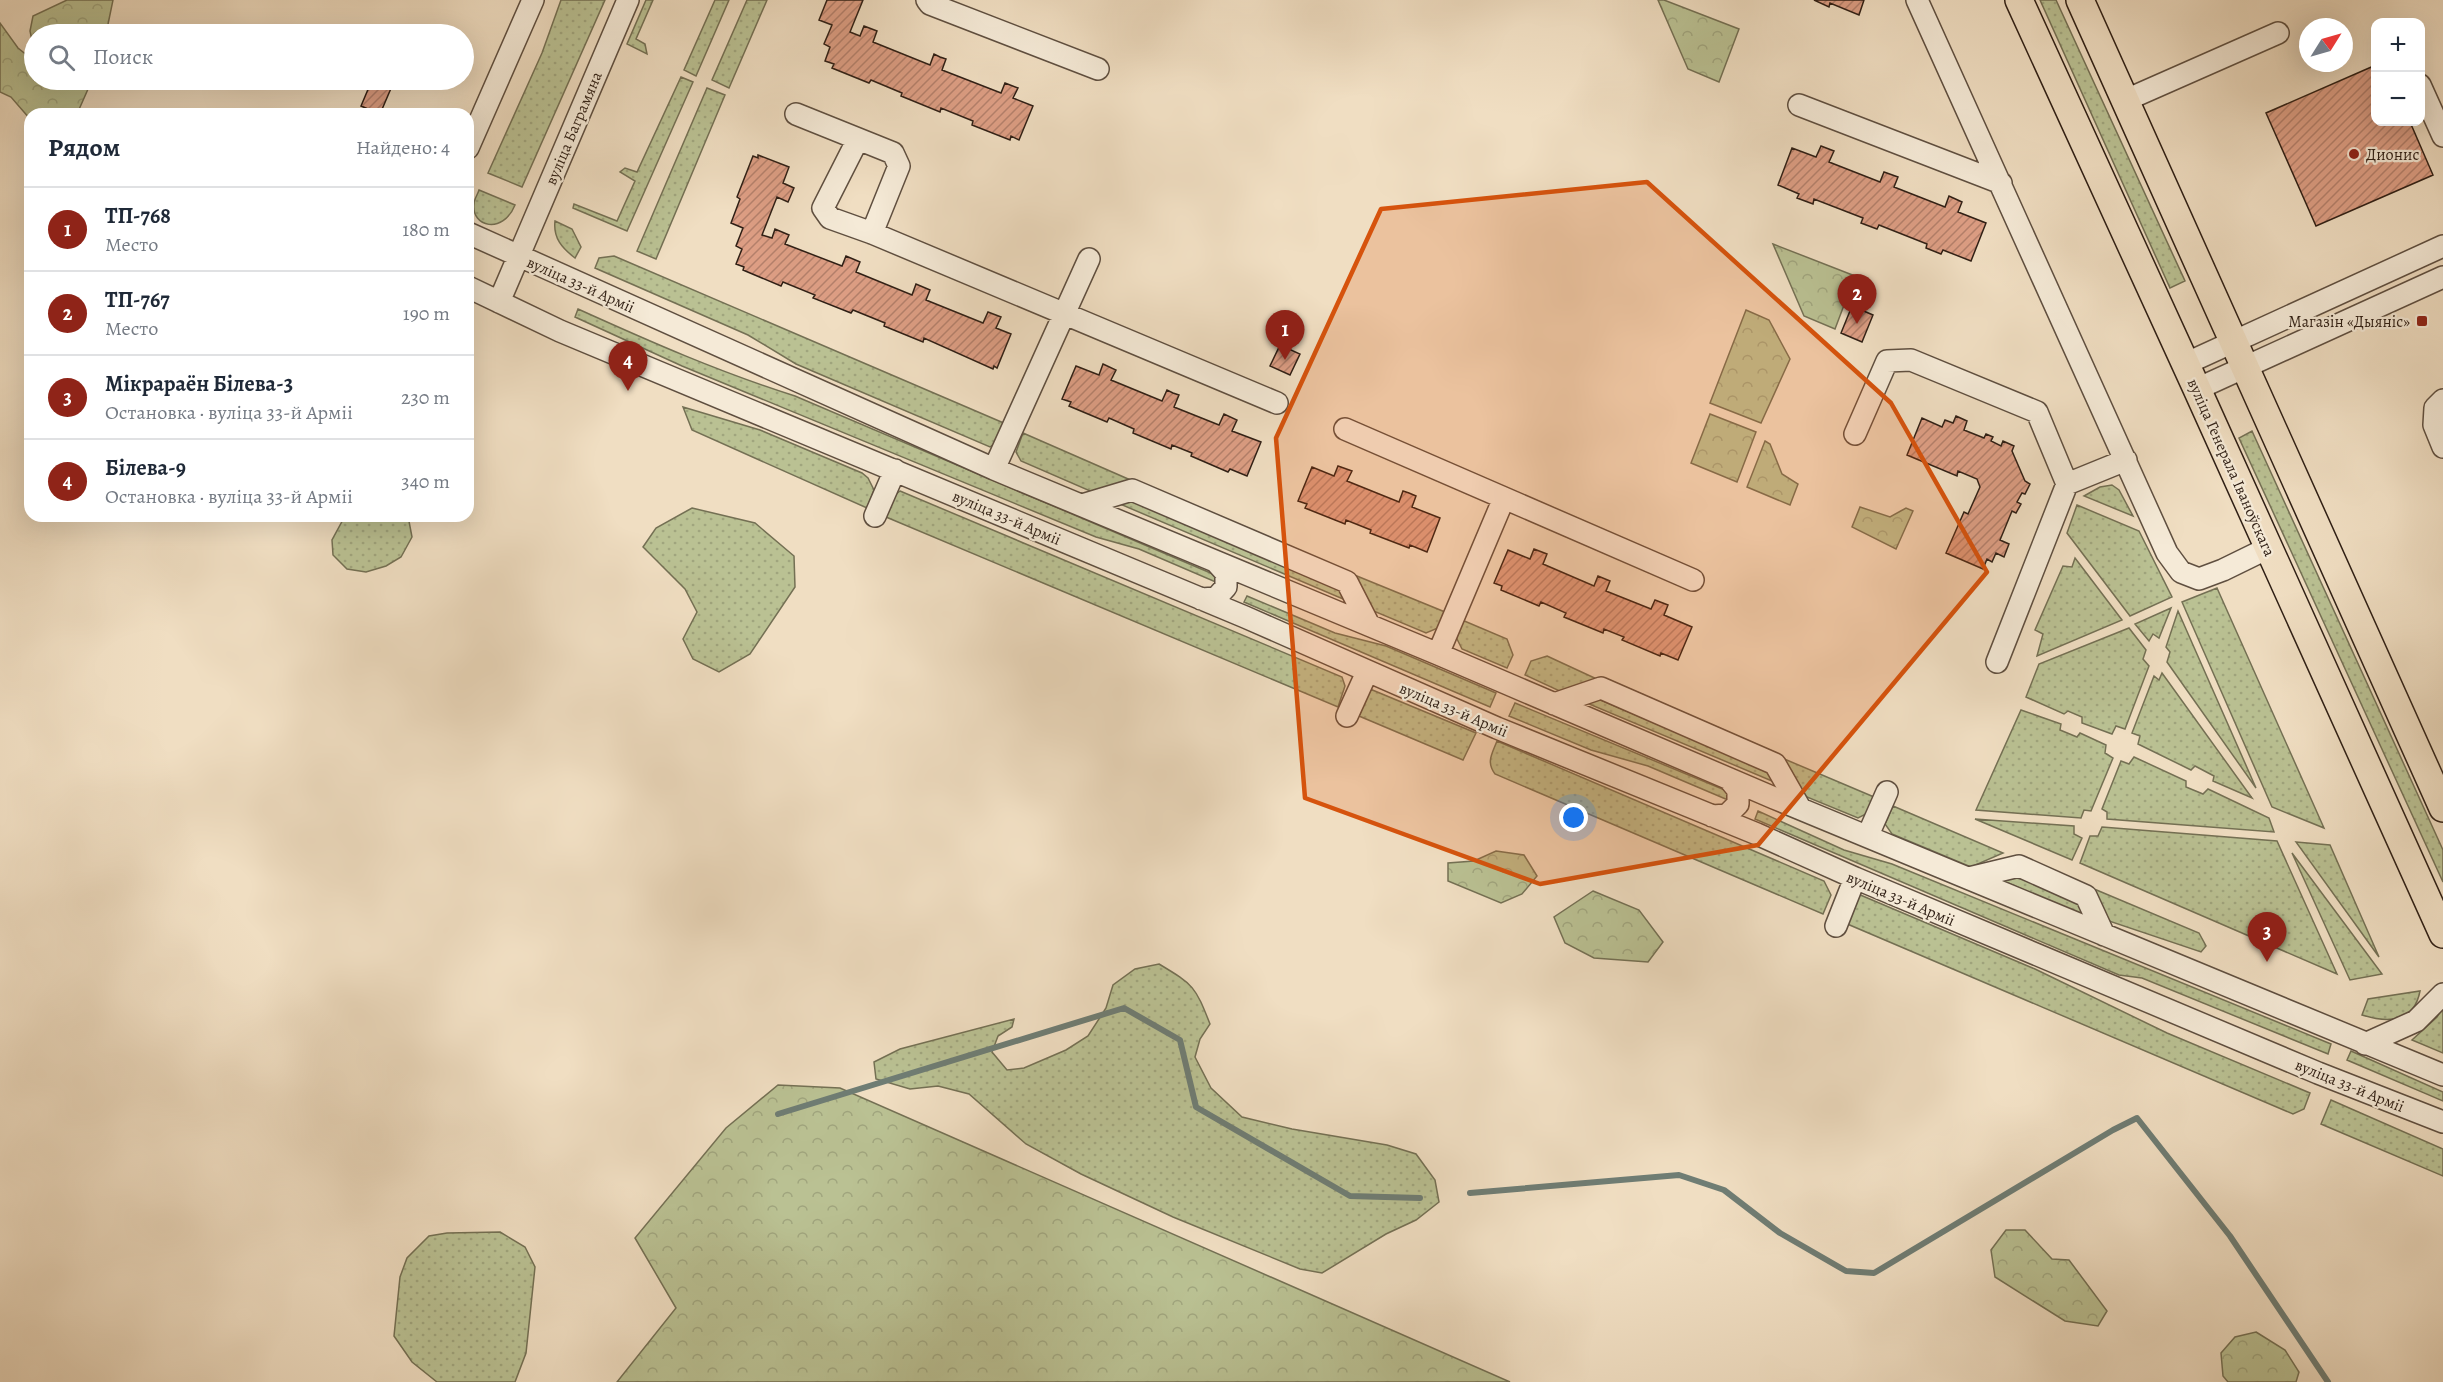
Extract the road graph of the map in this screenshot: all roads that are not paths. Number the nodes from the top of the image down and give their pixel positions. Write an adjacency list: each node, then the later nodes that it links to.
1 (533, 0): 13 (street)
2 (628, 0): 20 (street, вуліца Баграмяна)
3 (927, 0): 8 (street)
4 (1917, 0): 16 (street)
5 (2019, 0): 27 (main road, вуліца Генерала Іваноўскага)
6 (2080, 0): 10 (main road)
7 (2278, 33): 10 (street)
8 (1098, 69)
9 (2425, 94): 14 (street)
10 (2126, 100): 26 (main road)
11 (1799, 105): 16 (street)
12 (796, 114): 15 (street)
13 (474, 134)
14 (2443, 136)
15 (858, 139): 17 (street); 17 (street)
16 (2001, 183): 35 (street)
17 (872, 233): 25 (street)
18 (474, 236): 20 (street, вуліца 33-й Арміі)
19 (2443, 246): 26 (street)
20 (519, 256): 24 (street, вуліца Баграмяна); 36 (street, вуліца 33-й Арміі)
21 (1089, 259): 25 (street)
22 (2443, 278): 28 (street)
23 (474, 290): 24 (street, вуліца 33-й Арміі)
24 (499, 302): 37 (street, вуліца 33-й Арміі)
25 (1064, 314): 31 (street); 36 (street)
26 (2234, 342): 27 (street); 28 (main road)
27 (2185, 363): 29 (main road, вуліца Генерала Іваноўскага)
28 (2246, 367): 29 (street); 58 (main road)
29 (2197, 389): 42 (main road, вуліца Генерала Іваноўскага)
30 (2443, 400): 34 (street)
31 (1277, 404)
32 (1345, 429): 39 (street)
33 (1855, 434): 38 (street)
34 (2443, 447)
35 (2126, 460): 38 (street); 42 (street)
36 (994, 468): 40 (street, вуліца 33-й Арміі)
37 (895, 470): 41 (street); 46 (street, вуліца 33-й Арміі)
38 (2067, 484): 50 (street)
39 (1504, 498): 44 (street); 49 (street)
40 (1082, 505): 43 (street, вуліца 33-й Арміі); 48 (street)
41 (875, 516)
42 (2268, 548): 65 (main road, вуліца Генерала Іваноўскага)
43 (1217, 563): 45 (street, вуліца 33-й Арміі); 46 (street)
44 (1694, 580)
45 (1263, 582): 47 (street); 48 (street, вуліца 33-й Арміі)
46 (1201, 598): 47 (street, вуліца 33-й Арміі)
47 (1245, 617): 51 (street, вуліца 33-й Арміі)
48 (1369, 625): 49 (street, вуліца 33-й Арміі)
49 (1438, 654): 52 (street, вуліца 33-й Арміі)
50 (1997, 662)
51 (1367, 672): 53 (street); 59 (street, вуліца 33-й Арміі)
52 (1554, 704): 54 (street, вуліца 33-й Арміі); 57 (street)
53 (1347, 716)
54 (1729, 779): 56 (street, вуліца 33-й Арміі); 59 (street)
55 (1887, 792): 61 (street)
56 (1774, 798): 57 (street, вуліца 33-й Арміі); 60 (street)
57 (1800, 808): 61 (street, вуліца 33-й Арміі)
58 (2443, 808)
59 (1712, 816): 60 (street, вуліца 33-й Арміі)
60 (1756, 834): 62 (street, вуліца 33-й Арміі)
61 (1868, 835): 63 (street, вуліца 33-й Арміі)
62 (1855, 878): 64 (street); 70 (street, вуліца 33-й Арміі)
63 (1969, 878): 66 (street, вуліца 33-й Арміі); 66 (street)
64 (1836, 926)
65 (2443, 934)
66 (2104, 935): 68 (street, вуліца 33-й Арміі)
67 (2443, 994): 68 (street)
68 (2365, 1044): 69 (street, вуліца 33-й Арміі)
69 (2443, 1075)
70 (2443, 1122)

